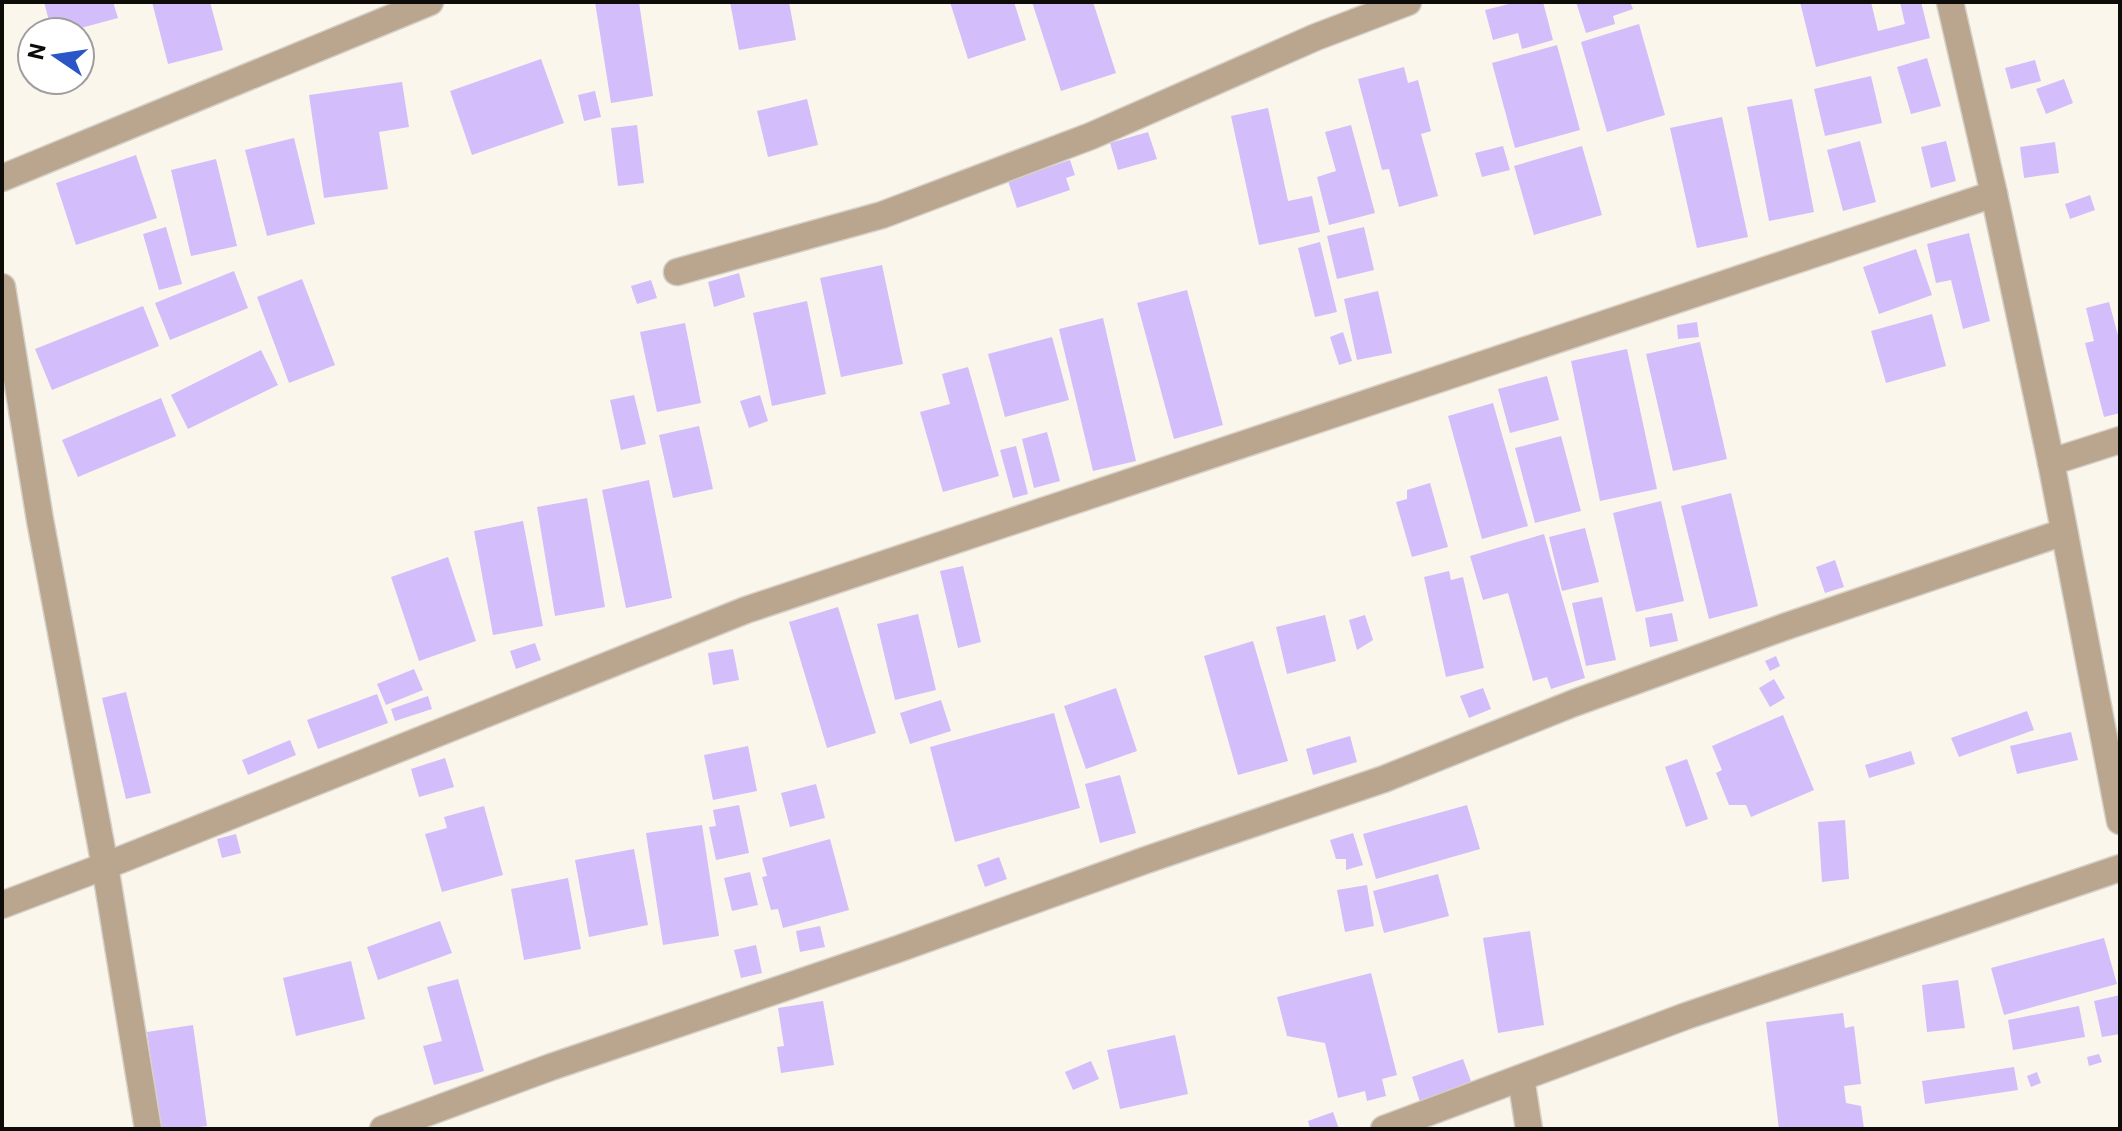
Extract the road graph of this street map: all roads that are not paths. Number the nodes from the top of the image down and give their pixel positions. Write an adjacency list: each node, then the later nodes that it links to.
1 (430, 2): 4 (street)
2 (1408, 2): 6 (street)
3 (1950, 2): 5 (street)
4 (2, 178)
5 (1994, 194): 9 (street); 12 (street)
6 (677, 272)
7 (2, 287): 12 (street)
8 (2120, 440): 9 (street)
9 (2051, 462): 10 (street)
10 (2064, 532): 11 (street); 17 (street)
11 (2120, 821)
12 (105, 866): 14 (street); 16 (street)
13 (2120, 868): 15 (street)
14 (2, 905)
15 (1521, 1078): 18 (street); 19 (street)
16 (148, 1129)
17 (383, 1129)
18 (1384, 1129)
19 (1529, 1129)

